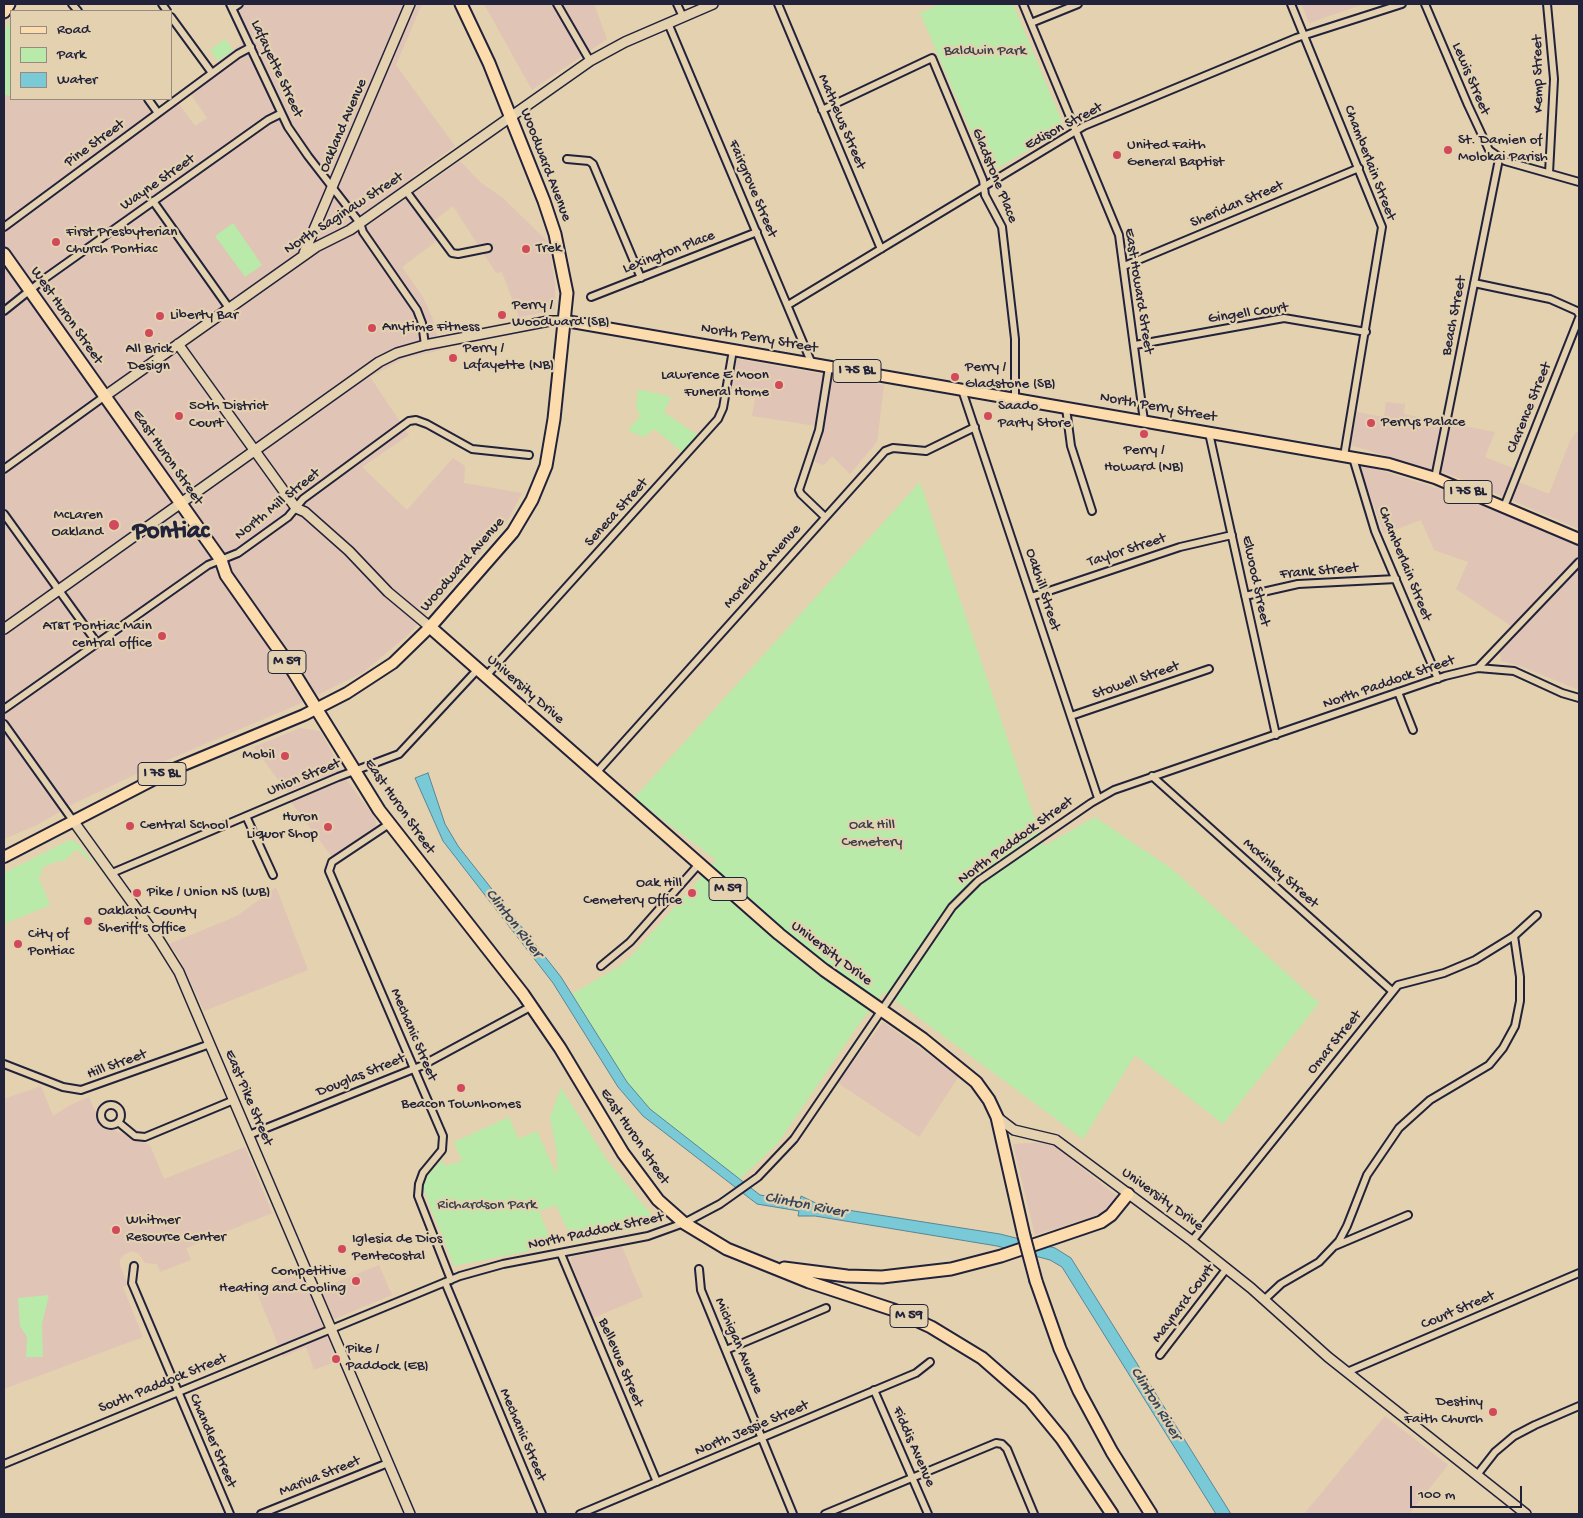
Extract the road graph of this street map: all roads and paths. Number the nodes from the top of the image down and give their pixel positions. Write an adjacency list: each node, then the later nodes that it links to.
1 (9, 4): 17 (highway)
2 (239, 4): 16 (street)
3 (410, 4): 39 (street, Oakland Avenue)
4 (461, 4): 22 (highway, Woodward Avenue / I 75 BL)
5 (467, 4): 22 (main road)
6 (557, 4): 25 (street)
7 (677, 4): 18 (street)
8 (713, 4): 18 (street, North Saginaw Street)
9 (778, 4): 28 (street, Mathews Street)
10 (1023, 4): 21 (street, East Howard Street)
11 (1078, 4): 21 (street)
12 (1291, 4): 23 (street, Chamberlain Street)
13 (1402, 4): 23 (street, Edison Street)
14 (1426, 4): 34 (street, Lewis Street)
15 (1547, 4): 36 (street, Kemp Street)
16 (231, 6): 24 (street, Lafayette Street)
17 (4, 12)
18 (683, 17): 20 (street, North Saginaw Street)
19 (172, 18): 26 (street)
20 (668, 23): 25 (street, North Saginaw Street); 44 (street, Fairgrove Street)
21 (1031, 23): 32 (street, East Howard Street)
22 (473, 25): 31 (highway, Woodward Avenue / I 75 BL)
23 (1304, 35): 32 (street, Edison Street); 35 (street, Chamberlain Street)
24 (250, 47): 26 (street, Pine Street); 30 (street, Lafayette Street)
25 (590, 61): 31 (street, North Saginaw Street)
26 (212, 73): 29 (street, Pine Street)
27 (149, 100): 29 (street)
28 (822, 110): 38 (street, Gladstone Place); 46 (street, Mathews Street)
29 (158, 113): 43 (street, Pine Street)
30 (280, 114): 39 (street, Lafayette Street); 41 (street, Wayne Street)
31 (511, 116): 40 (street, North Saginaw Street); 58 (highway, Woodward Avenue / I 75 BL)
32 (1076, 131): 38 (street, Edison Street); 49 (street, East Howard Street)
33 (567, 159): 50 (street)
34 (1500, 159): 36 (street); 51 (street, Beach Street)
35 (1359, 168): 49 (street, Sheridan Street); 59 (street, Chamberlain Street)
36 (1549, 173): 37 (street)
37 (1579, 182)
38 (984, 187): 46 (street, Edison Street); 68 (street, Gladstone Place)
39 (333, 188): 42 (street, Lafayette Street); 48 (street, Oakland Avenue)
40 (406, 191): 42 (street, North Saginaw Street); 45 (street)
41 (154, 201): 52 (street, Wayne Street); 55 (street)
42 (360, 223): 48 (street, North Saginaw Street); 62 (street, Lafayette Street)
43 (4, 227)
44 (757, 232): 50 (street, Lexington Place); 54 (street, Fairgrove Street)
45 (488, 248)
46 (881, 249): 54 (street, Edison Street)
47 (4, 254): 52 (highway, West Huron Street / M 59)
48 (301, 258): 55 (street, North Saginaw Street)
49 (1124, 266): 61 (street, East Howard Street)
50 (641, 278): 53 (street, Lexington Place)
51 (1474, 284): 57 (street, Clarence Street); 77 (street, Beach Street)
52 (30, 291): 56 (street, Wayne Street); 67 (highway, West Huron Street / M 59)
53 (591, 297)
54 (788, 306): 64 (street, Fairgrove Street)
55 (230, 308): 60 (street, North Saginaw Street)
56 (4, 311)
57 (1579, 316): 79 (street, Clarence Street)
58 (566, 321): 62 (street, North Perry Street); 63 (main road, North Perry Street / I 75 BL); 92 (highway, Woodward Avenue / I 75 BL)
59 (1366, 332): 61 (street, Gingell Court); 75 (street, Chamberlain Street)
60 (178, 344): 67 (street, North Saginaw Street); 73 (street, University Drive)
61 (1135, 345): 70 (street, East Howard Street)
62 (425, 346): 73 (street, North Perry Street)
63 (733, 350): 64 (main road, North Perry Street / I 75 BL); 97 (street, Seneca Street)
64 (812, 364): 65 (main road, North Perry Street / I 75 BL)
65 (829, 366): 66 (main road, North Perry Street / I 75 BL); 83 (street)
66 (962, 390): 68 (main road, North Perry Street / I 75 BL); 71 (street, Oakhill Street)
67 (105, 396): 76 (street, North Saginaw Street); 78 (highway, East Huron Street / M 59)
68 (1015, 399): 69 (main road, North Perry Street / I 75 BL)
69 (1066, 408): 70 (main road, North Perry Street / I 75 BL); 81 (street)
70 (1144, 421): 72 (main road, North Perry Street / I 75 BL)
71 (975, 428): 83 (street, Moreland Avenue); 91 (street, Oakhill Street)
72 (1209, 432): 75 (main road, North Perry Street / I 75 BL); 84 (street, Elwood Street)
73 (254, 450): 78 (street, North Perry Street); 80 (street, University Drive)
74 (529, 455): 80 (street, North Mill Street)
75 (1349, 457): 77 (main road, North Perry Street / I 75 BL); 88 (street, Chamberlain Street)
76 (4, 469)
77 (1435, 478): 79 (main road, North Perry Street / I 75 BL)
78 (180, 502): 86 (highway, East Huron Street / M 59); 89 (street, North Perry Street)
79 (1504, 507): 85 (main road, North Perry Street / I 75 BL)
80 (296, 508): 86 (street, North Mill Street); 92 (street, University Drive)
81 (1092, 511)
82 (4, 514): 89 (street)
83 (825, 517): 108 (street, Moreland Avenue)
84 (1232, 535): 90 (street, Elwood Street); 91 (street, Taylor Street)
85 (1579, 539)
86 (221, 560): 94 (street, North Mill Street); 102 (highway, East Huron Street / M 59)
87 (1579, 562): 95 (street, North Paddock Street)
88 (1396, 579): 90 (street, Frank Street); 98 (street, Chamberlain Street)
89 (59, 589): 93 (street, North Perry Street); 94 (street)
90 (1245, 596): 106 (street, Elwood Street)
91 (1031, 597): 103 (street, Oakhill Street)
92 (430, 626): 97 (highway, University Drive / M 59); 102 (main road, Woodward Avenue / I 75 BL)
93 (4, 629)
94 (97, 643): 101 (street, North Mill Street)
95 (1478, 668): 98 (street, North Paddock Street); 100 (street)
96 (1209, 669): 103 (street, Stowell Street)
97 (482, 672): 107 (street, Union Street); 108 (highway, University Drive / M 59)
98 (1438, 679): 99 (street, North Paddock Street)
99 (1398, 692): 105 (street); 106 (street, North Paddock Street)
100 (1579, 698)
101 (4, 709)
102 (317, 709): 107 (highway, East Huron Street / M 59); 112 (main road, Woodward Avenue / I 75 BL)
103 (1070, 716): 110 (street, Oakhill Street)
104 (4, 724): 112 (street, East Pike Street)
105 (1413, 730)
106 (1276, 735): 109 (street, North Paddock Street)
107 (354, 771): 111 (street, Union Street); 113 (highway, East Huron Street / M 59)
108 (596, 773): 115 (highway, University Drive / M 59)
109 (1152, 776): 110 (street, North Paddock Street); 121 (street, McKinley Street)
110 (1098, 798): 123 (street, North Paddock Street)
111 (246, 816): 116 (street, Union Street); 117 (street)
112 (74, 822): 114 (main road, Woodward Avenue / I 75 BL); 116 (street, East Pike Street)
113 (389, 824): 122 (highway, East Huron Street / M 59); 126 (street, Mechanic Street)
114 (4, 857)
115 (699, 864): 120 (street); 123 (highway, University Drive / M 59)
116 (112, 873): 124 (street, East Pike Street)
117 (273, 875)
118 (1537, 915): 119 (street, Omar Street)
119 (1514, 936): 121 (street, Omar Street); 135 (street)
120 (602, 966)
121 (1392, 991): 134 (street, Omar Street)
122 (532, 1006): 126 (street, Douglas Street); 133 (highway, East Huron Street / M 59)
123 (882, 1011): 128 (highway, University Drive / M 59); 133 (street, North Paddock Street)
124 (210, 1044): 125 (street, Hill Street); 127 (street, East Pike Street)
125 (4, 1064)
126 (414, 1068): 130 (street, Douglas Street); 142 (street, Mechanic Street)
127 (234, 1100): 129 (street); 130 (street, East Pike Street)
128 (997, 1117): 131 (street, University Drive); 169 (highway, M 59, bridge)
129 (118, 1122)
130 (249, 1135): 145 (street, East Pike Street)
131 (1128, 1194): 134 (street, University Drive); 138 (highway)
132 (1408, 1215): 135 (street)
133 (684, 1223): 136 (street, North Paddock Street); 138 (highway, M 59)
134 (1192, 1241): 139 (street, University Drive)
135 (1334, 1246): 143 (street)
136 (561, 1254): 142 (street, North Paddock Street); 158 (street, Bellevue Street)
137 (134, 1266): 151 (street, Chandler Street)
138 (770, 1266): 168 (highway, M 59)
139 (1227, 1268): 143 (street, University Drive); 147 (street, Maynard Court)
140 (699, 1269): 146 (street, Michigan Avenue)
141 (1579, 1273): 149 (street, Court Street)
142 (448, 1281): 145 (street, North Paddock Street); 162 (street, Mechanic Street)
143 (1264, 1300): 149 (street, University Drive)
144 (826, 1308): 146 (street)
145 (331, 1328): 151 (street, South Paddock Street); 154 (street, East Pike Street)
146 (726, 1350): 153 (street, Michigan Avenue)
147 (1160, 1355)
148 (930, 1362): 150 (street, North Jessie Street)
149 (1348, 1372): 156 (street, University Drive)
150 (874, 1390): 153 (street, North Jessie Street); 157 (street, Fiddis Avenue)
151 (178, 1392): 155 (street, South Paddock Street); 159 (street, Chandler Street)
152 (1579, 1406): 156 (street)
153 (761, 1438): 158 (street, North Jessie Street); 164 (street, Michigan Avenue)
154 (388, 1462): 160 (street, Mariva Street); 161 (street, East Pike Street)
155 (4, 1464)
156 (1477, 1475): 170 (street, University Drive)
157 (913, 1477): 165 (street); 166 (street, Fiddis Avenue); 167 (street)
158 (657, 1482): 163 (street, North Jessie Street)
159 (230, 1514)
160 (261, 1514)
161 (410, 1514)
162 (542, 1514)
163 (580, 1514)
164 (793, 1514)
165 (825, 1514)
166 (928, 1514)
167 (1034, 1514)
168 (1112, 1514)
169 (1151, 1514)
170 (1526, 1514)

